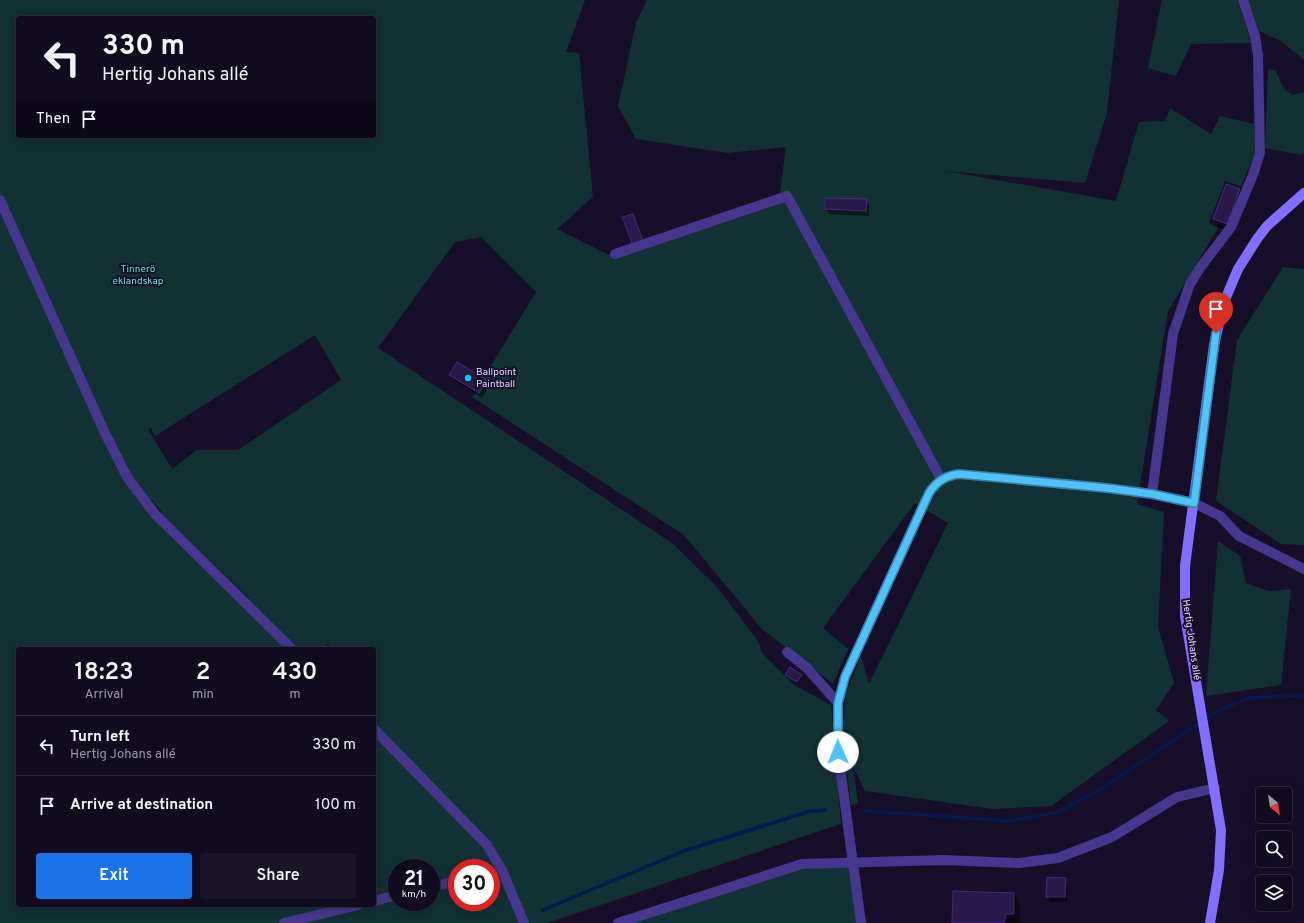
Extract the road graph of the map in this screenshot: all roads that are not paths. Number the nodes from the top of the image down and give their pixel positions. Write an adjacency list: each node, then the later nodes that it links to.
1 (1243, 0): 6 (street)
2 (1304, 193): 7 (street, Hertig Johans allé)
3 (0, 200): 9 (street)
4 (615, 254): 5 (street)
5 (941, 479): 6 (street); 11 (street)
6 (1152, 494): 7 (street)
7 (1194, 503): 8 (street); 13 (street, Hertig Johans allé)
8 (1304, 569)
9 (290, 647)
10 (787, 652): 11 (street)
11 (838, 703): 14 (street)
12 (376, 731): 15 (street)
13 (1215, 788): 14 (street); 23 (street, Hertig Johans allé)
14 (854, 863): 21 (street); 22 (street)
15 (502, 870): 20 (street)
16 (388, 897): 17 (street)
17 (376, 900)
18 (350, 907): 19 (street)
19 (284, 923)
20 (524, 923)
21 (618, 923)
22 (861, 923)
23 (1210, 923)

